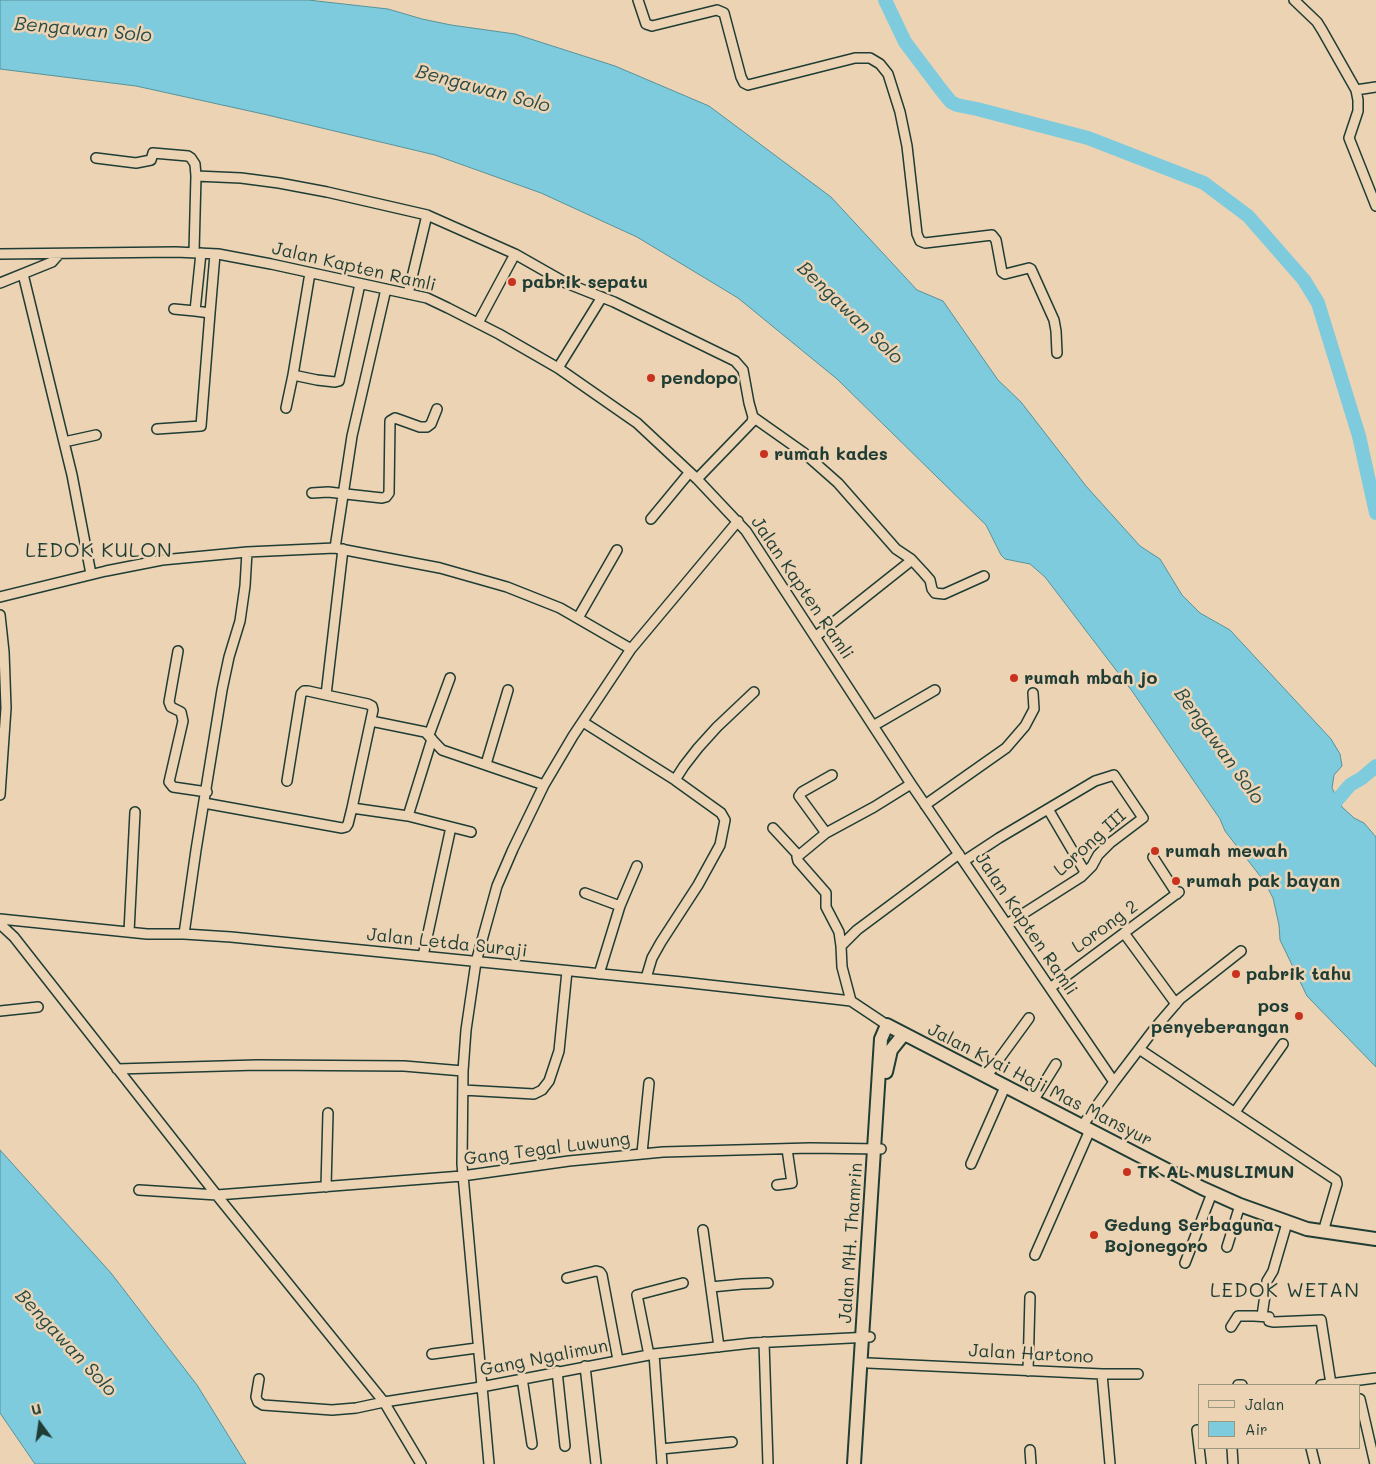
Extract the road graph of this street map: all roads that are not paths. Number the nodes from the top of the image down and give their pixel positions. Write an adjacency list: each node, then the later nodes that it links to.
1 (638, 0): 25 (street)
2 (1294, 0): 4 (street)
3 (1376, 87): 4 (street)
4 (1356, 90): 7 (street)
5 (96, 158): 6 (street)
6 (196, 176): 8 (street); 9 (street)
7 (1376, 206)
8 (427, 215): 13 (street); 19 (street)
9 (197, 252): 11 (street, Jalan Kapten Ramli); 12 (street, Jalan Kapten Ramli); 22 (street)
10 (0, 254): 11 (street, Jalan Kapten Ramli)
11 (59, 254): 15 (street)
12 (215, 254): 14 (street, Jalan Kapten Ramli); 23 (street)
13 (515, 254): 20 (street); 24 (street)
14 (310, 273): 17 (street, Jalan Kapten Ramli); 27 (street)
15 (23, 274): 16 (street); 33 (street)
16 (0, 283)
17 (360, 284): 18 (street, Jalan Kapten Ramli); 27 (street)
18 (386, 289): 19 (street, Jalan Kapten Ramli); 36 (street)
19 (408, 294): 24 (street, Jalan Kapten Ramli)
20 (602, 297): 26 (street); 30 (street)
21 (174, 309): 22 (street)
22 (195, 311): 23 (street)
23 (210, 313): 31 (street)
24 (478, 323): 26 (street, Jalan Kapten Ramli)
25 (1057, 353)
26 (558, 368): 34 (street, Jalan Kapten Ramli)
27 (292, 375): 28 (street)
28 (286, 408)
29 (437, 409): 36 (street)
30 (753, 417): 35 (street); 43 (street)
31 (157, 429)
32 (96, 435): 33 (street)
33 (64, 442): 44 (street)
34 (689, 473): 35 (street, Jalan Kapten Ramli); 38 (street)
35 (697, 480): 39 (street, Jalan Kapten Ramli)
36 (342, 492): 37 (street); 40 (street)
37 (312, 493)
38 (651, 519)
39 (738, 521): 49 (street, Jalan Kapten Ramli); 50 (street)
40 (339, 548): 42 (street); 48 (street); 57 (street)
41 (618, 550): 48 (street)
42 (247, 552): 44 (street); 69 (street)
43 (912, 560): 45 (street); 49 (street)
44 (91, 574): 46 (street)
45 (984, 576)
46 (0, 597)
47 (0, 615): 61 (street)
48 (578, 618): 50 (street)
49 (816, 637): 60 (street, Jalan Kapten Ramli)
50 (631, 649): 59 (street)
51 (178, 651): 69 (street)
52 (450, 678): 62 (street)
53 (508, 690): 63 (street)
54 (935, 690): 60 (street)
55 (754, 692): 65 (street)
56 (1033, 693): 72 (street)
57 (326, 695): 58 (street); 66 (street)
58 (371, 721): 62 (street); 73 (street)
59 (583, 722): 65 (street); 68 (street)
60 (873, 726): 67 (street, Jalan Kapten Ramli)
61 (3, 729): 70 (street)
62 (430, 737): 63 (street); 76 (street)
63 (486, 764): 68 (street)
64 (832, 774): 80 (street)
65 (675, 780): 100 (street)
66 (287, 781)
67 (911, 784): 72 (street, Jalan Kapten Ramli); 80 (street)
68 (544, 785): 97 (street)
69 (206, 792): 71 (street)
70 (0, 795)
71 (204, 803): 73 (street); 93 (street)
72 (925, 805): 82 (street, Jalan Kapten Ramli)
73 (352, 808): 76 (street)
74 (1048, 809): 82 (street); 85 (street); 85 (street, Lorong III)
75 (135, 812): 91 (street)
76 (408, 816): 77 (street)
77 (451, 827): 79 (street); 96 (street)
78 (773, 828): 81 (street)
79 (471, 832)
80 (826, 833): 81 (street)
81 (798, 855): 94 (street)
82 (961, 857): 90 (street, Jalan Kapten Ramli); 94 (street)
83 (1153, 857): 92 (street, Lorong 2)
84 (637, 866): 87 (street)
85 (1086, 872): 90 (street, Lorong III)
86 (585, 893): 87 (street)
87 (620, 906): 99 (street)
88 (0, 919): 91 (street, Jalan Letda Suraji)
89 (0, 924): 113 (street)
90 (1007, 924): 101 (street, Jalan Kapten Ramli)
91 (129, 932): 93 (street, Jalan Letda Suraji)
92 (1124, 933): 101 (street, Lorong 2); 103 (street)
93 (184, 934): 96 (street, Jalan Letda Suraji)
94 (841, 946): 102 (street)
95 (1241, 951): 103 (street)
96 (423, 956): 97 (street, Jalan Letda Suraji)
97 (476, 962): 98 (street, Jalan Letda Suraji); 114 (street)
98 (567, 971): 99 (street, Jalan Letda Suraji); 119 (street)
99 (599, 974): 100 (street, Jalan Letda Suraji)
100 (646, 978): 102 (street, Jalan Letda Suraji)
101 (1050, 988): 116 (street, Jalan Kapten Ramli)
102 (848, 1001): 107 (street, Jalan Letda Suraji)
103 (1176, 1004): 111 (street)
104 (38, 1007): 105 (street)
105 (0, 1011)
106 (1030, 1018): 115 (street)
107 (886, 1024): 108 (main road, Jalan Kyai Haji Mas Mansyur); 110 (main road, Jalan MH. Thamrin)
108 (903, 1035): 110 (main road, Jalan MH. Thamrin); 115 (main road, Jalan Kyai Haji Mas Mansyur)
109 (1283, 1044): 122 (street)
110 (887, 1047): 125 (main road, Jalan MH. Thamrin)
111 (1139, 1049): 116 (street); 122 (street)
112 (1056, 1064): 120 (street)
113 (117, 1069): 114 (street); 133 (street)
114 (463, 1071): 119 (street)
115 (986, 1077): 118 (main road, Jalan Kyai Haji Mas Mansyur)
116 (1114, 1082): 123 (street)
117 (648, 1083): 126 (street)
118 (1005, 1086): 120 (main road, Jalan Kyai Haji Mas Mansyur); 127 (street)
119 (463, 1090): 128 (street)
120 (1033, 1101): 123 (main road, Jalan Kyai Haji Mas Mansyur)
121 (328, 1112): 130 (street)
122 (1235, 1112): 137 (street)
123 (1086, 1128): 132 (main road, Jalan Kyai Haji Mas Mansyur); 140 (street)
124 (787, 1149): 125 (street, Gang Tegal Luwung); 126 (street, Gang Tegal Luwung); 129 (street)
125 (878, 1150): 149 (main road, Jalan MH. Thamrin)
126 (642, 1153): 128 (street, Gang Tegal Luwung)
127 (971, 1164)
128 (462, 1176): 130 (street, Gang Tegal Luwung); 152 (street)
129 (777, 1185)
130 (326, 1187): 133 (street, Gang Tegal Luwung)
131 (139, 1190): 133 (street, Gang Tegal Luwung)
132 (1212, 1193): 134 (main road, Jalan Kyai Haji Mas Mansyur); 141 (street)
133 (217, 1195): 168 (street)
134 (1240, 1205): 135 (main road, Jalan Kyai Haji Mas Mansyur); 139 (street)
135 (1287, 1223): 137 (main road, Jalan Kyai Haji Mas Mansyur); 147 (street)
136 (703, 1230): 145 (street)
137 (1323, 1232): 138 (main road, Jalan Kyai Haji Mas Mansyur)
138 (1376, 1239)
139 (1227, 1247)
140 (1035, 1255)
141 (1185, 1263)
142 (567, 1278): 155 (street)
143 (683, 1283): 154 (street)
144 (768, 1283): 145 (street)
145 (711, 1287): 151 (street)
146 (1030, 1297): 159 (street)
147 (1262, 1316): 148 (street); 166 (street)
148 (1232, 1326)
149 (866, 1337): 150 (street, Gang Ngalimun); 156 (main road, Jalan MH. Thamrin); 185 (main road, Jalan MH. Thamrin)
150 (764, 1342): 151 (street, Gang Ngalimun); 184 (street)
151 (719, 1347): 154 (street, Gang Ngalimun)
152 (477, 1348): 153 (street); 167 (street)
153 (432, 1354)
154 (652, 1354): 155 (street, Gang Ngalimun); 175 (street)
155 (618, 1360): 157 (street, Gang Ngalimun)
156 (868, 1363): 159 (street, Jalan Hartono); 186 (main road, Jalan MH. Thamrin)
157 (585, 1366): 158 (street, Gang Ngalimun); 182 (street)
158 (557, 1371): 163 (street, Gang Ngalimun); 174 (street)
159 (1028, 1372): 160 (street, Jalan Hartono)
160 (1102, 1374): 161 (street); 188 (street, Jalan Hartono)
161 (1138, 1374)
162 (258, 1378): 168 (street, Gang Ngalimun)
163 (522, 1378): 167 (street, Gang Ngalimun); 173 (street)
164 (1376, 1378): 165 (street)
165 (1356, 1383): 166 (street)
166 (1331, 1384)
167 (481, 1387): 168 (street, Gang Ngalimun); 181 (street)
168 (384, 1402): 180 (street)
169 (1361, 1403): 192 (street)
170 (1197, 1430): 171 (street)
171 (1198, 1438)
172 (732, 1442): 175 (street)
173 (532, 1444)
174 (565, 1446)
175 (661, 1449): 183 (street)
176 (1199, 1449): 189 (street)
177 (1232, 1449): 190 (street)
178 (1311, 1449): 191 (street)
179 (1030, 1450): 187 (street)
180 (421, 1464)
181 (489, 1464)
182 (596, 1464)
183 (662, 1464)
184 (768, 1464)
185 (854, 1464)
186 (861, 1464)
187 (1031, 1464)
188 (1110, 1464)
189 (1201, 1464)
190 (1233, 1464)
191 (1315, 1464)
192 (1375, 1464)

